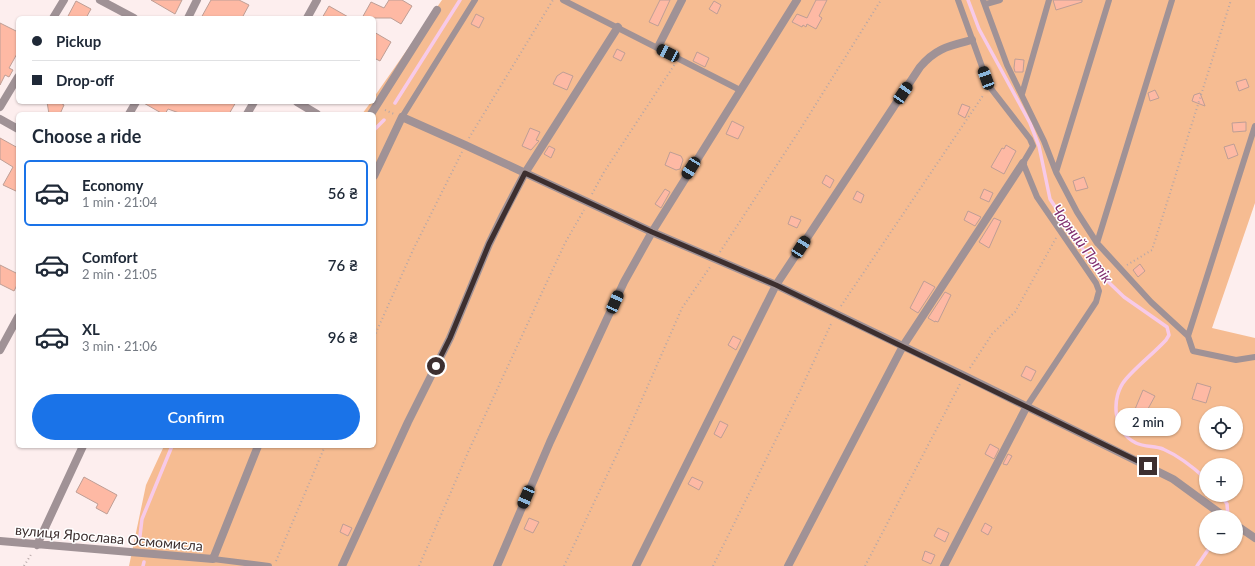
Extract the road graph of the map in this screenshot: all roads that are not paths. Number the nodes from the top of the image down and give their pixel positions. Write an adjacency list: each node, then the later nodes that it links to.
1 (64, 0): 16 (street)
2 (100, 0): 17 (street)
3 (197, 0): 18 (street)
4 (317, 0): 19 (street)
5 (474, 0): 30 (lane)
6 (563, 0): 20 (lane)
7 (682, 0): 22 (street)
8 (797, 0): 24 (street)
9 (958, 0): 21 (lane)
10 (1000, 0): 14 (lane)
11 (1049, 0): 25 (lane)
12 (1109, 0): 36 (lane)
13 (1172, 0): 39 (lane)
14 (984, 2): 25 (lane)
15 (437, 10): 29 (street)
16 (54, 16)
17 (130, 16)
18 (189, 16)
19 (308, 16)
20 (618, 27): 22 (lane); 37 (street)
21 (972, 40): 34 (lane); 40 (street)
22 (658, 48): 24 (lane)
23 (16, 80): 27 (street)
24 (740, 90): 38 (street)
25 (1022, 94): 36 (lane)
26 (300, 104): 28 (street)
27 (0, 107)
28 (314, 112)
29 (373, 112)
30 (402, 117): 35 (street); 37 (street)
31 (0, 119): 33 (street)
32 (1255, 126): 42 (lane)
33 (16, 128)
34 (1023, 163): 43 (street); 46 (lane)
35 (376, 172)
36 (1056, 172): 39 (lane)
37 (525, 173): 38 (street); 56 (street)
38 (652, 232): 40 (street); 57 (street)
39 (1097, 243): 42 (lane)
40 (776, 285): 43 (street); 58 (street)
41 (16, 321): 44 (street)
42 (1188, 336): 45 (lane)
43 (903, 346): 46 (street); 59 (street)
44 (0, 350)
45 (1255, 358)
46 (1027, 406): 49 (street); 60 (street)
47 (82, 448): 53 (street)
48 (257, 448): 54 (street, вулиця Ярослава Осмомисла)
49 (1217, 510)
50 (1243, 530): 51 (street)
51 (1255, 538)
52 (0, 541): 53 (street, вулиця Ярослава Осмомисла)
53 (36, 545): 54 (street, вулиця Ярослава Осмомисла)
54 (213, 560): 55 (lane)
55 (270, 566)
56 (342, 566)
57 (496, 566)
58 (636, 566)
59 (788, 566)
60 (944, 566)

